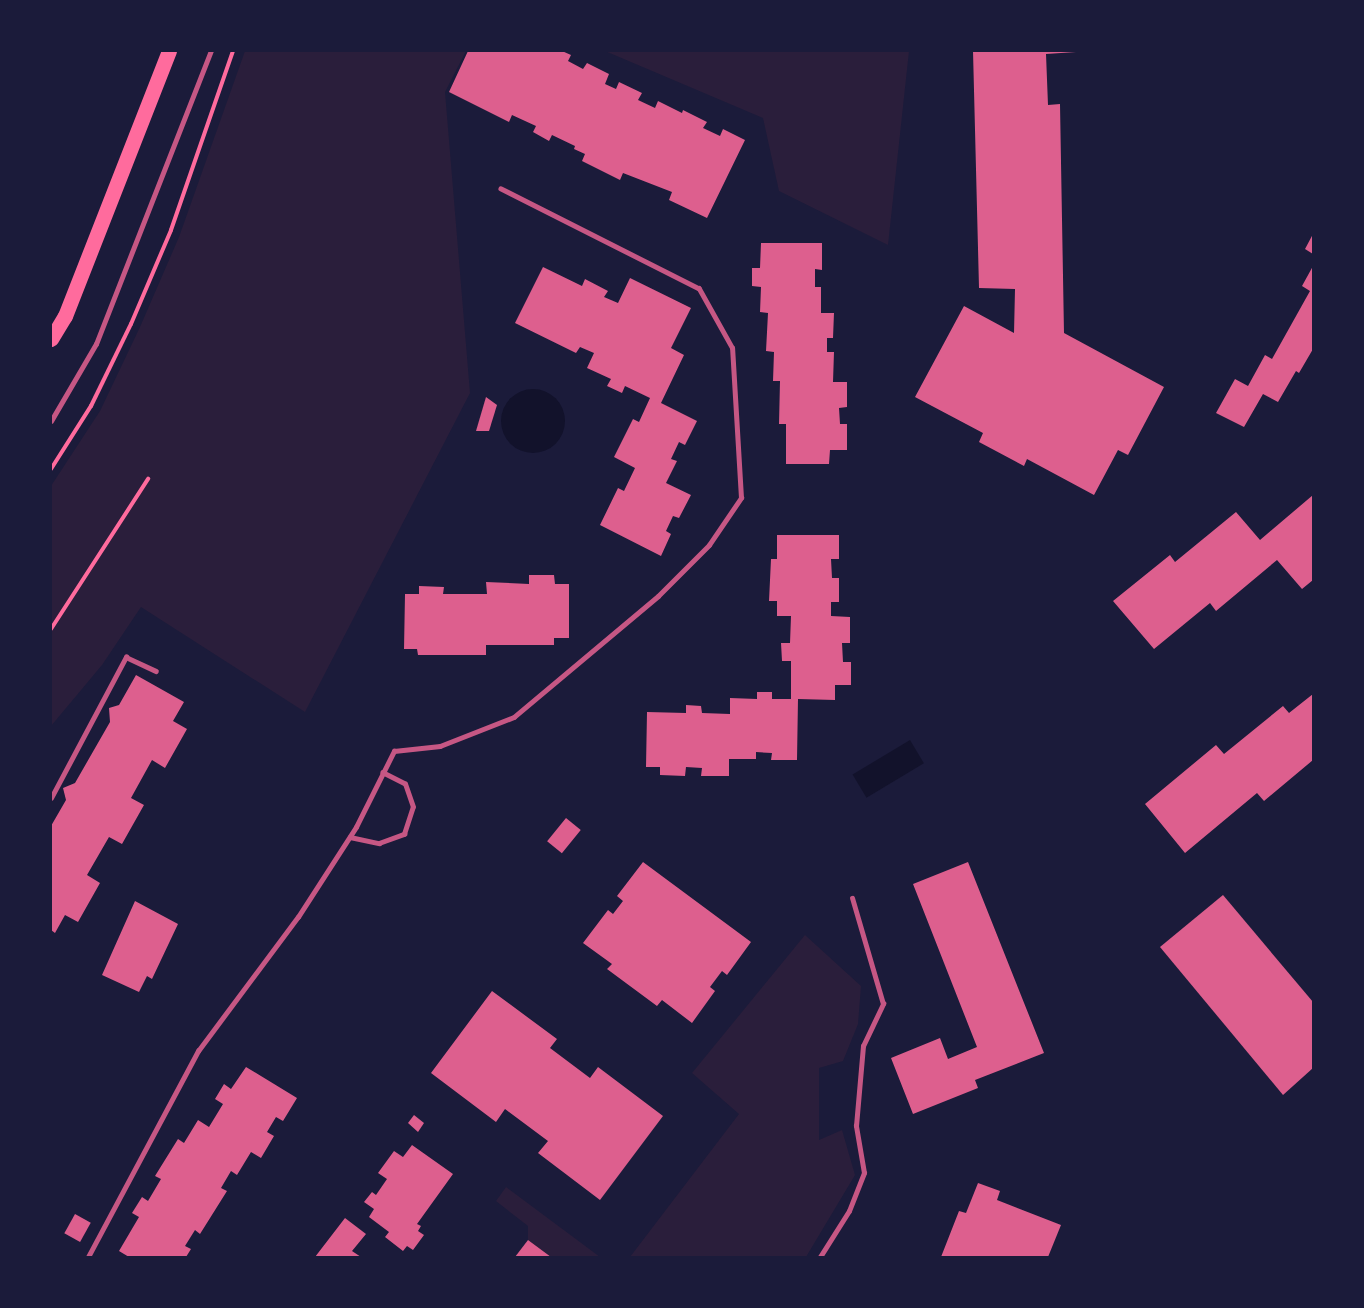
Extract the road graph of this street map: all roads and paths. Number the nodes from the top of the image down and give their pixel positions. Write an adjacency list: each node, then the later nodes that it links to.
1 (169, 51): 5 (main road)
2 (211, 51): 6 (lane)
3 (233, 51): 7 (path)
4 (501, 189): 11 (lane)
5 (51, 339)
6 (51, 421)
7 (51, 469)
8 (148, 479): 9 (path)
9 (51, 629)
10 (156, 671): 12 (lane)
11 (383, 773): 13 (lane); 13 (lane)
12 (51, 798)
13 (350, 837): 15 (lane)
14 (852, 898): 16 (lane)
15 (88, 1257)
16 (820, 1257)

